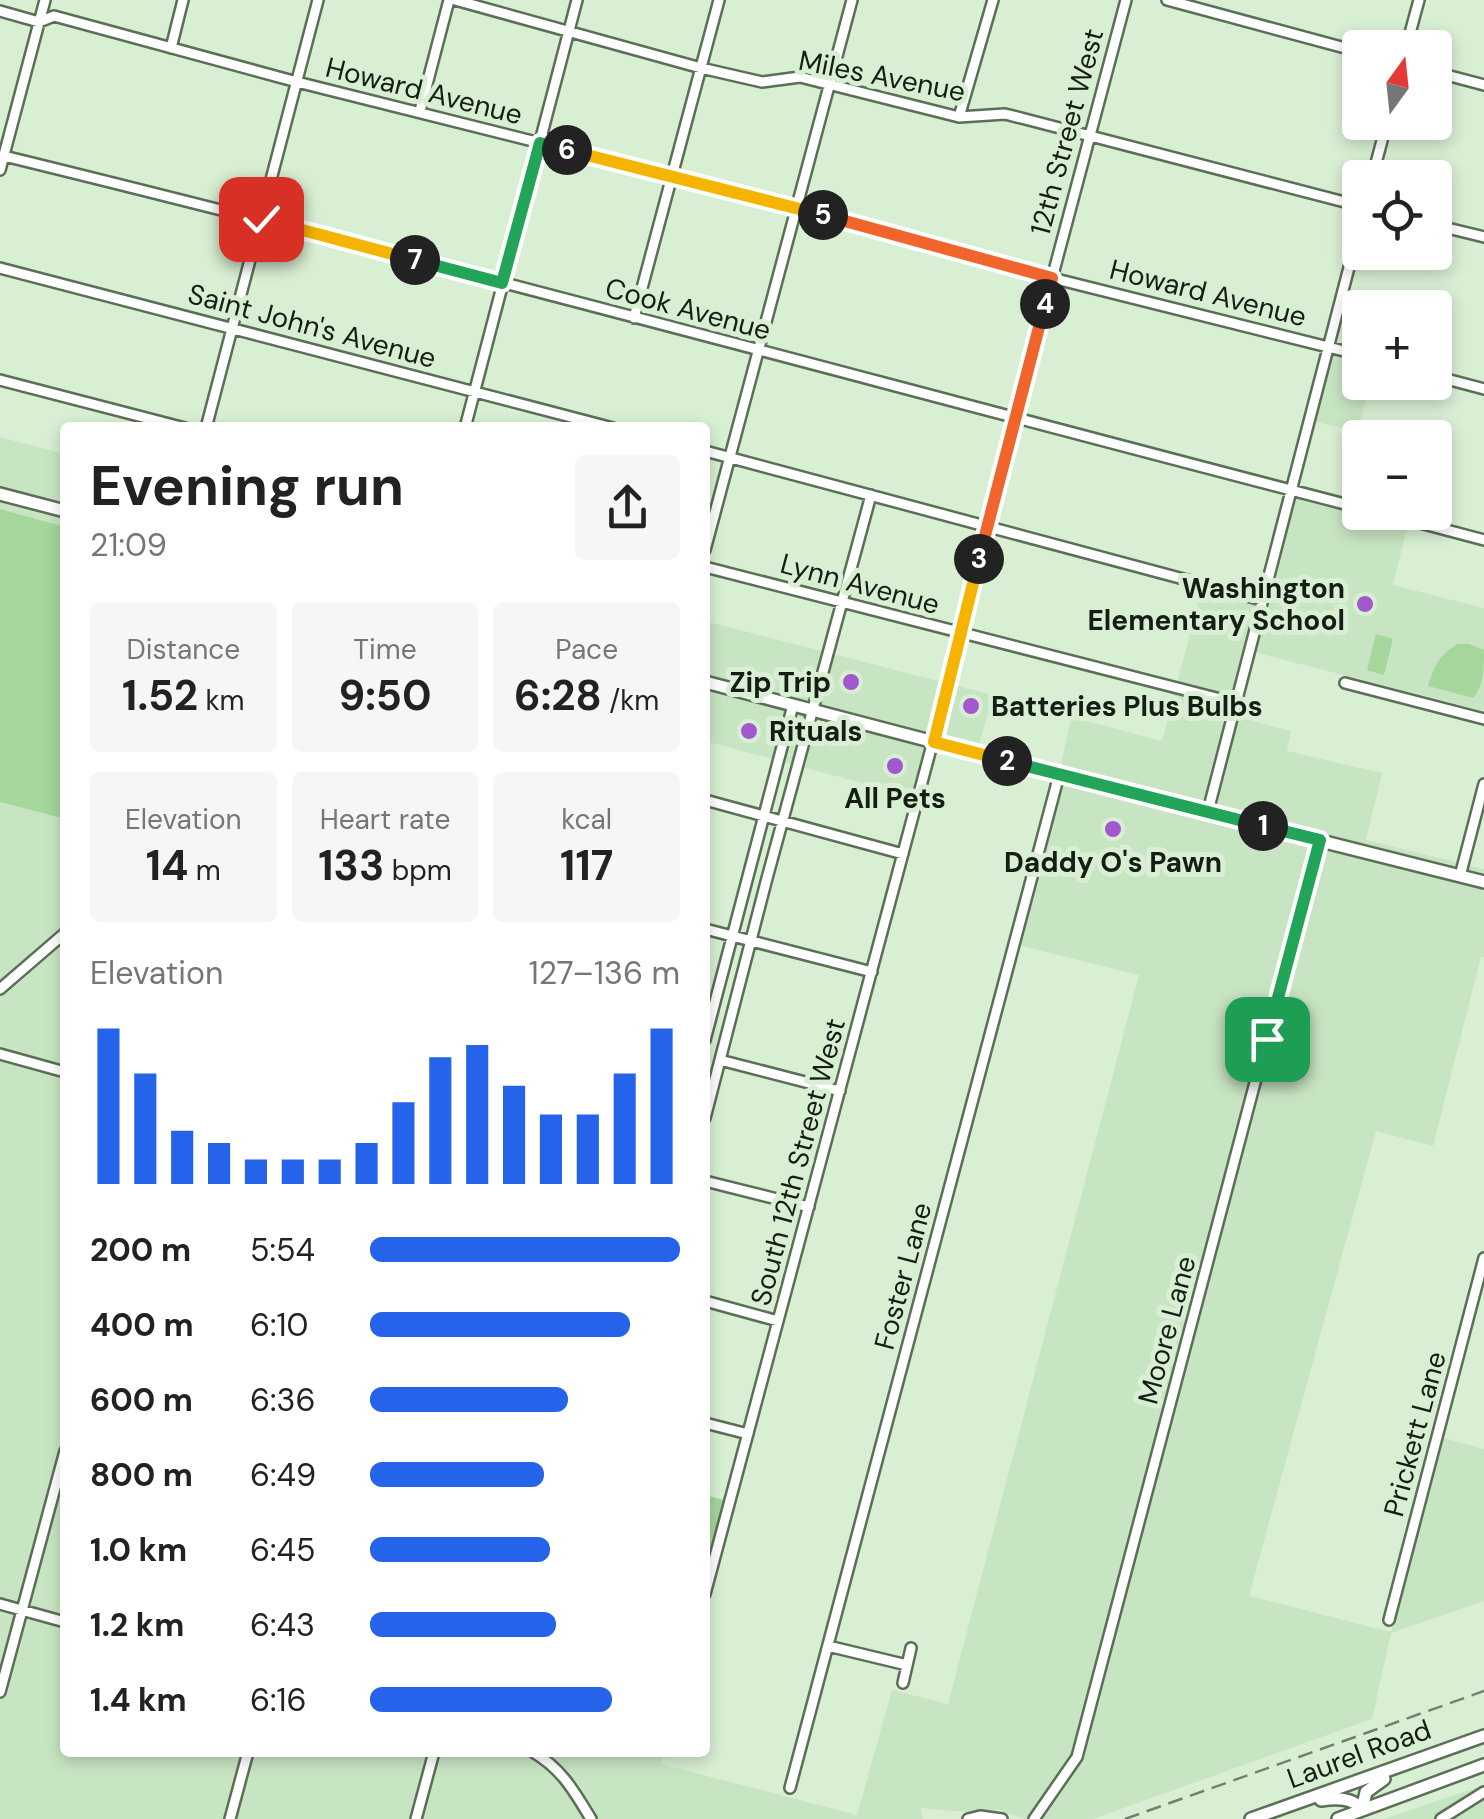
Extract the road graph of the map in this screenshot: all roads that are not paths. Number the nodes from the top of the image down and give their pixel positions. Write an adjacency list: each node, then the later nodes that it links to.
1 (45, 0): 13 (street)
2 (183, 0): 17 (street)
3 (318, 0): 20 (street)
4 (452, 0): 15 (street, Miles Avenue); 23 (street)
5 (577, 0): 15 (street)
6 (719, 0): 18 (street)
7 (852, 0): 21 (street)
8 (992, 0): 24 (street)
9 (1126, 0): 25 (street, 12th Street West)
10 (1167, 0): 16 (street)
11 (1418, 0): 14 (street)
12 (0, 11): 13 (street, Howard Avenue)
13 (39, 22): 17 (street, Howard Avenue); 26 (street)
14 (1410, 30)
15 (569, 31): 18 (street, Miles Avenue); 27 (street)
16 (1342, 47)
17 (170, 48): 20 (street, Howard Avenue)
18 (701, 68): 21 (street, Miles Avenue); 30 (street)
19 (1452, 77): 22 (street)
20 (297, 82): 23 (street, Howard Avenue); 33 (street)
21 (829, 83): 24 (street, Miles Avenue); 32 (street)
22 (1484, 85)
23 (420, 111): 27 (street, Howard Avenue)
24 (960, 117): 25 (street, Miles Avenue)
25 (1090, 135): 31 (street, Miles Avenue); 38 (street, 12th Street West)
26 (4, 136): 28 (street)
27 (540, 143): 30 (street, Howard Avenue); 39 (street)
28 (4, 156): 29 (street); 33 (street, Cook Avenue)
29 (0, 170)
30 (672, 176): 32 (street, Howard Avenue); 40 (street)
31 (1342, 201)
32 (795, 207): 38 (street, Howard Avenue); 43 (street)
33 (261, 219): 39 (street, Cook Avenue); 41 (street)
34 (1452, 230): 35 (street)
35 (1484, 238)
36 (0, 268): 41 (street, Saint John's Avenue)
37 (1348, 270): 42 (street)
38 (1052, 278): 42 (street, Howard Avenue); 49 (street, 12th Street West)
39 (502, 283): 40 (street, Cook Avenue); 48 (street)
40 (634, 318): 43 (street, Cook Avenue)
41 (232, 328): 48 (street, Saint John's Avenue); 51 (street)
42 (1328, 347): 44 (street, Howard Avenue); 56 (street)
43 (757, 350): 49 (street, Cook Avenue); 55 (street)
44 (1342, 350)
45 (0, 380): 50 (street)
46 (1452, 381): 47 (street)
47 (1484, 389)
48 (474, 392): 52 (street); 53 (street, Saint John's Avenue)
49 (1016, 418): 56 (street, Cook Avenue); 61 (street, 12th Street West)
50 (162, 422)
51 (208, 422)
52 (466, 422)
53 (590, 422)
54 (710, 452): 55 (street)
55 (730, 457): 58 (street); 63 (street)
56 (1291, 490): 59 (street, Cook Avenue); 66 (street)
57 (0, 494): 60 (main road)
58 (870, 496): 61 (street); 67 (street)
59 (1342, 503)
60 (60, 510)
61 (988, 526): 66 (street); 68 (street, 12th Street West)
62 (1446, 530): 64 (street)
63 (710, 531)
64 (1484, 540)
65 (710, 568): 67 (street, Lynn Avenue)
66 (1262, 600): 71 (street)
67 (841, 602): 68 (street, Lynn Avenue); 73 (street)
68 (960, 634): 71 (street, Lynn Avenue); 75 (street, 12th Street West)
69 (710, 683): 72 (main road)
70 (1345, 684): 74 (street)
71 (1236, 702): 79 (street)
72 (793, 705): 73 (main road); 80 (street)
73 (813, 711): 75 (main road); 81 (street)
74 (1484, 719)
75 (934, 742): 76 (main road); 83 (street, South 12th Street West)
76 (1059, 775): 79 (main road); 111 (street, Foster Lane)
77 (1484, 784): 84 (street)
78 (710, 801): 80 (street)
79 (1208, 812): 82 (main road)
80 (764, 816): 81 (street); 87 (street)
81 (784, 821): 83 (street); 89 (street)
82 (1320, 840): 84 (main road); 131 (street, Moore Lane)
83 (903, 854): 90 (street, South 12th Street West)
84 (1460, 876): 85 (main road)
85 (1484, 882)
86 (710, 931): 87 (street)
87 (733, 937): 89 (street); 92 (street)
88 (60, 938): 91 (street)
89 (752, 941): 90 (street); 94 (street)
90 (872, 972): 96 (street, South 12th Street West)
91 (0, 989)
92 (710, 1022)
93 (0, 1054): 95 (street)
94 (720, 1060): 96 (street); 97 (street)
95 (60, 1071)
96 (840, 1091): 99 (street, South 12th Street West)
97 (710, 1099)
98 (710, 1181): 99 (street)
99 (809, 1208): 102 (street, South 12th Street West)
100 (1484, 1258): 109 (street, Prickett Lane)
101 (710, 1302): 102 (street)
102 (778, 1321): 104 (street, South 12th Street West)
103 (710, 1424): 104 (street)
104 (748, 1434): 106 (street, South 12th Street West)
105 (60, 1470): 108 (street)
106 (710, 1575)
107 (0, 1604): 108 (street)
108 (22, 1610): 110 (street); 115 (street)
109 (1389, 1620)
110 (60, 1621)
111 (828, 1646): 113 (street); 122 (street, Foster Lane)
112 (912, 1648): 113 (street)
113 (907, 1665): 114 (street)
114 (903, 1683)
115 (0, 1692)
116 (1484, 1736): 121 (main road, Laurel Road)
117 (247, 1757): 126 (street)
118 (433, 1757): 127 (street)
119 (542, 1757): 128 (street)
120 (1484, 1765): 125 (main road, Laurel Road)
121 (1404, 1766): 124 (main road, Laurel Road); 125 (main road)
122 (790, 1788)
123 (1484, 1792): 134 (street)
124 (1292, 1805): 125 (main road); 132 (main road, Laurel Road)
125 (1364, 1815): 133 (main road, Laurel Road)
126 (230, 1819)
127 (416, 1819)
128 (590, 1819)
129 (968, 1819): 130 (street)
130 (1002, 1819)
131 (1034, 1819)
132 (1252, 1819)
133 (1338, 1819)
134 (1441, 1819)

